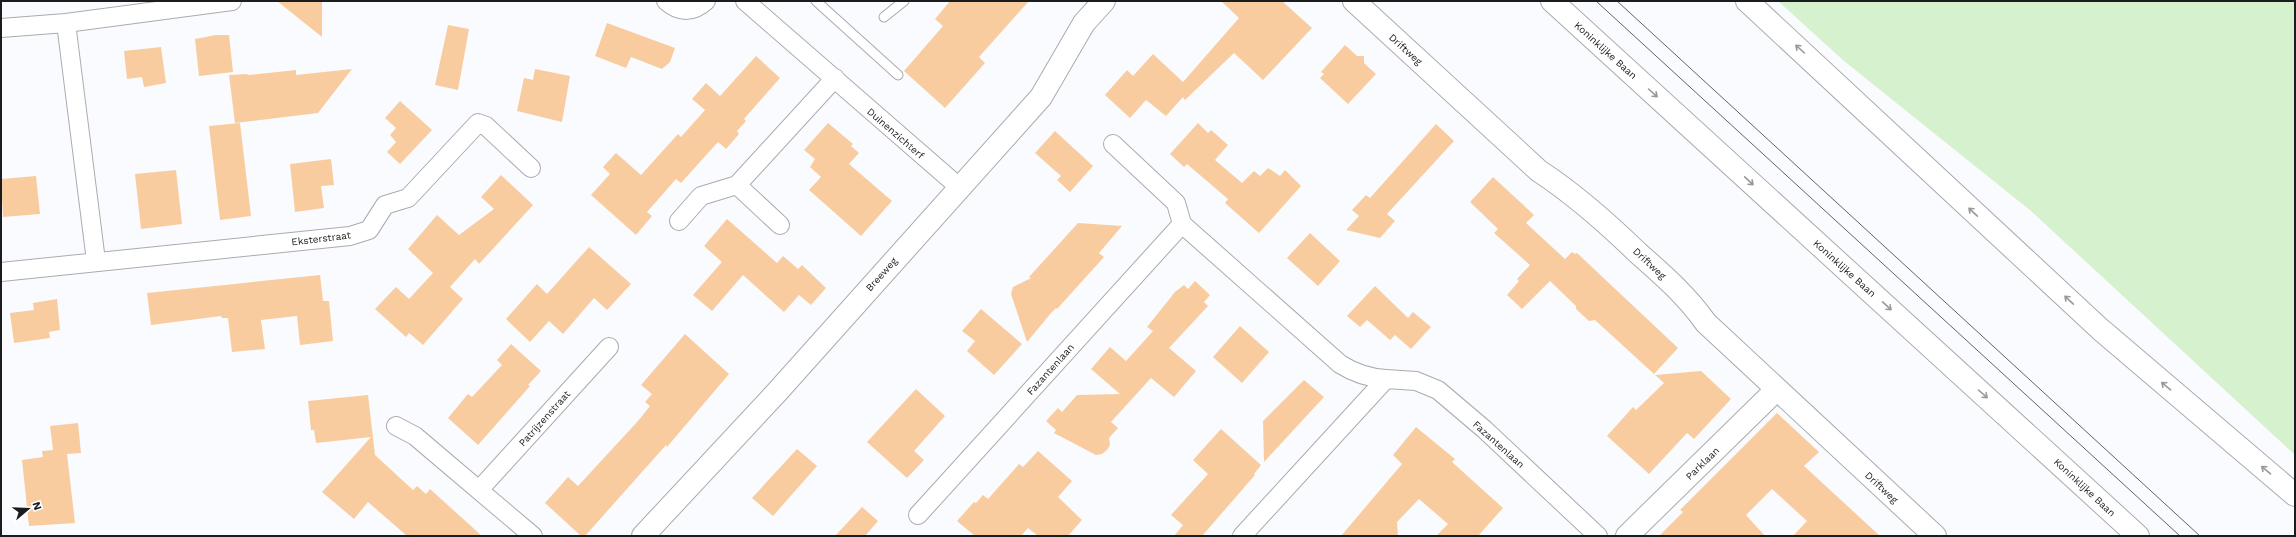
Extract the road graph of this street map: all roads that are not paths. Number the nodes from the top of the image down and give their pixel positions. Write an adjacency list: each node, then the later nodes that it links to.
1 (232, 1): 12 (street)
2 (666, 1): 3 (street)
3 (706, 1)
4 (745, 1): 15 (street, Duinenzichterf)
5 (816, 1): 14 (lane)
6 (904, 1): 11 (lane)
7 (1354, 1): 27 (street, Driftweg)
8 (1552, 1): 38 (street, Koninklijke Baan, one-way to 38)
9 (1747, 1): 30 (street, one-way to 9)
10 (1101, 2): 19 (street, Breeweg)
11 (884, 18)
12 (66, 23): 13 (street); 23 (street)
13 (1, 28)
14 (898, 75)
15 (835, 78): 18 (street); 19 (street, Duinenzichterf)
16 (1113, 144): 21 (street)
17 (531, 168): 23 (street, Eksterstraat)
18 (737, 185): 20 (street); 22 (street)
19 (958, 187): 33 (street, Breeweg)
20 (679, 221)
21 (1182, 224): 26 (street, Fazantenlaan); 31 (street, Fazantenlaan)
22 (780, 225)
23 (96, 260): 24 (street, Eksterstraat)
24 (1, 272)
25 (609, 347): 29 (street, Patrijzenstraat)
26 (1386, 379): 34 (street); 35 (street, Fazantenlaan)
27 (1776, 390): 36 (street, Parklaan); 37 (street, Driftweg)
28 (396, 426): 29 (street)
29 (479, 490): 32 (street)
30 (2295, 495)
31 (918, 515)
32 (533, 536)
33 (642, 536)
34 (1242, 536)
35 (1598, 536)
36 (1627, 536)
37 (1935, 536)
38 (2138, 536)

